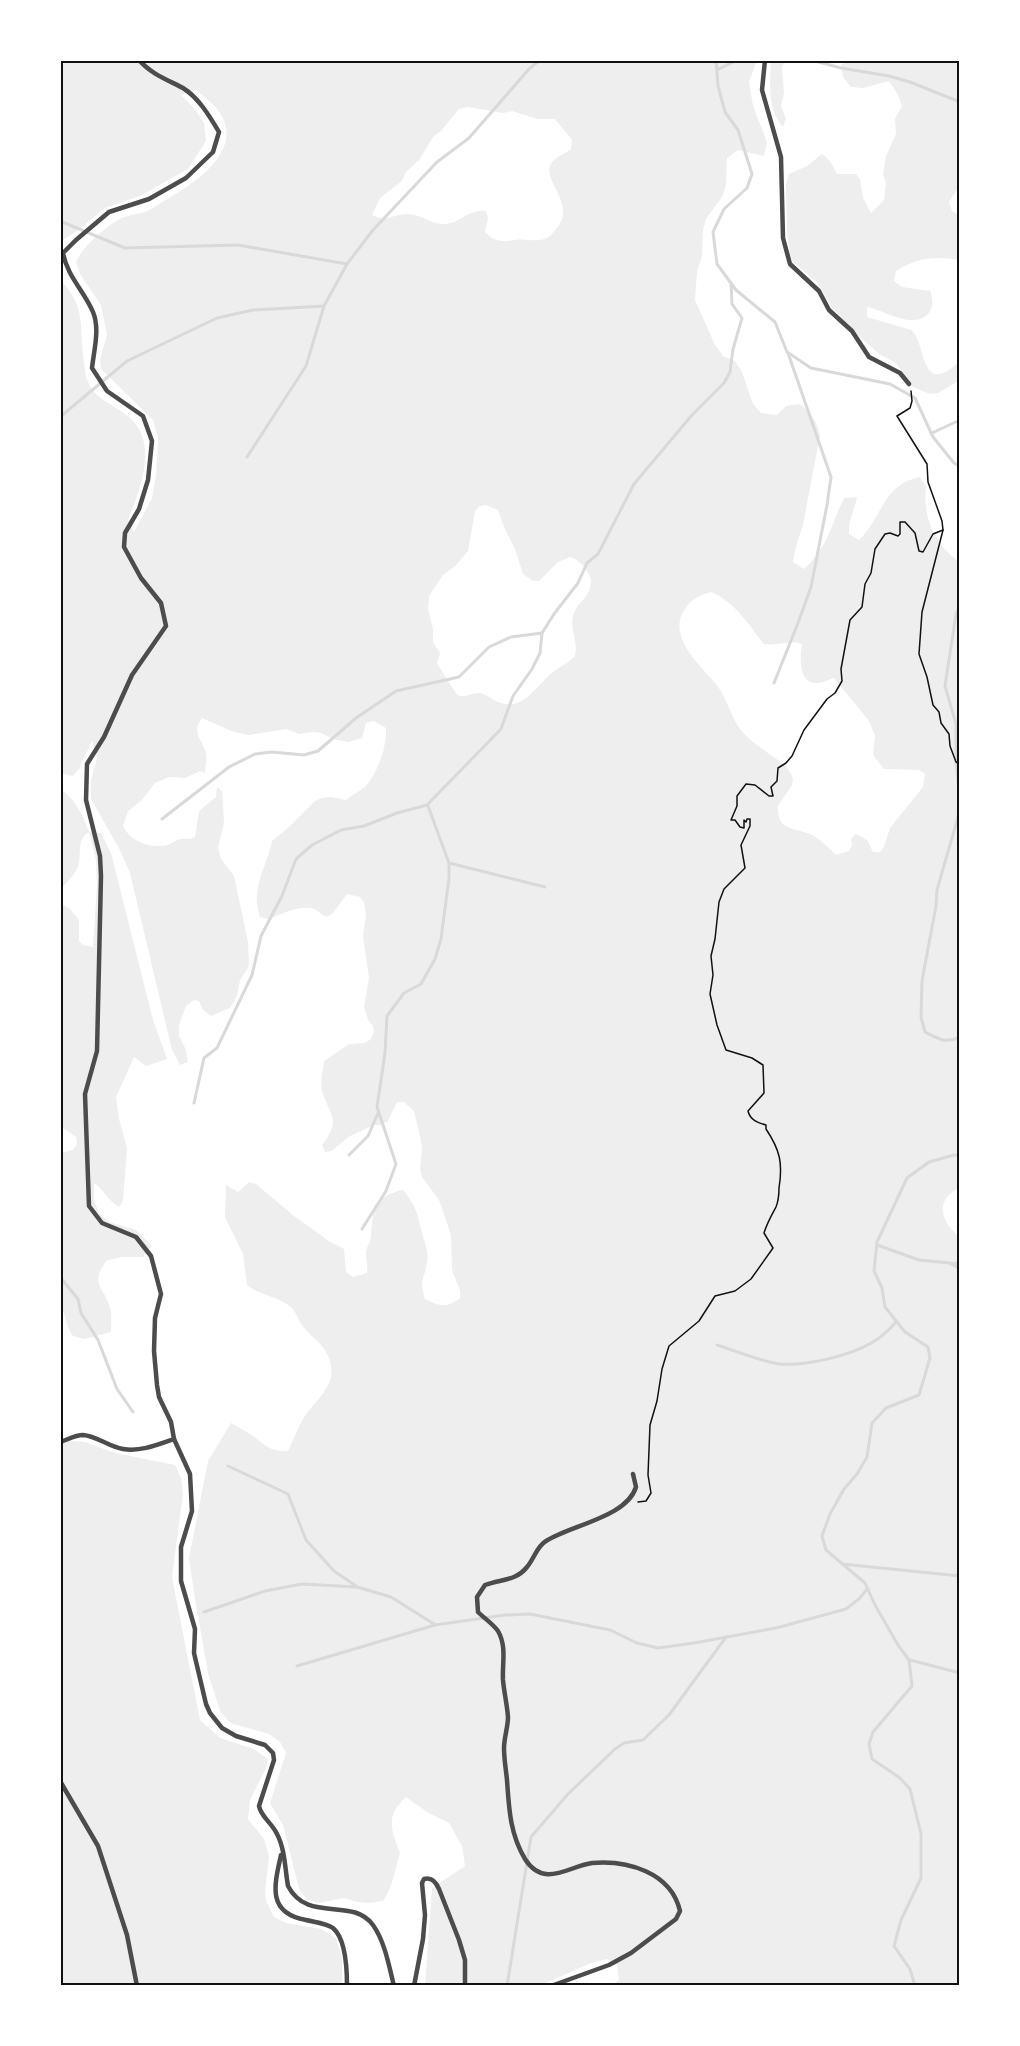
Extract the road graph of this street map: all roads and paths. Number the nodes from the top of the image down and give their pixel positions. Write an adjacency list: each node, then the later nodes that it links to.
1 (139, 60): 6 (street)
2 (765, 63): 3 (street)
3 (909, 384): 4 (path)
4 (943, 530): 5 (path); 9 (path)
5 (960, 764)
6 (174, 1439): 7 (street); 11 (street)
7 (60, 1442)
8 (633, 1474): 9 (street)
9 (630, 1500): 17 (street)
10 (60, 1781): 12 (street)
11 (282, 1852): 13 (street); 14 (street)
12 (137, 1986)
13 (347, 1986)
14 (394, 1986)
15 (414, 1986): 16 (street)
16 (465, 1986)
17 (551, 1986)

